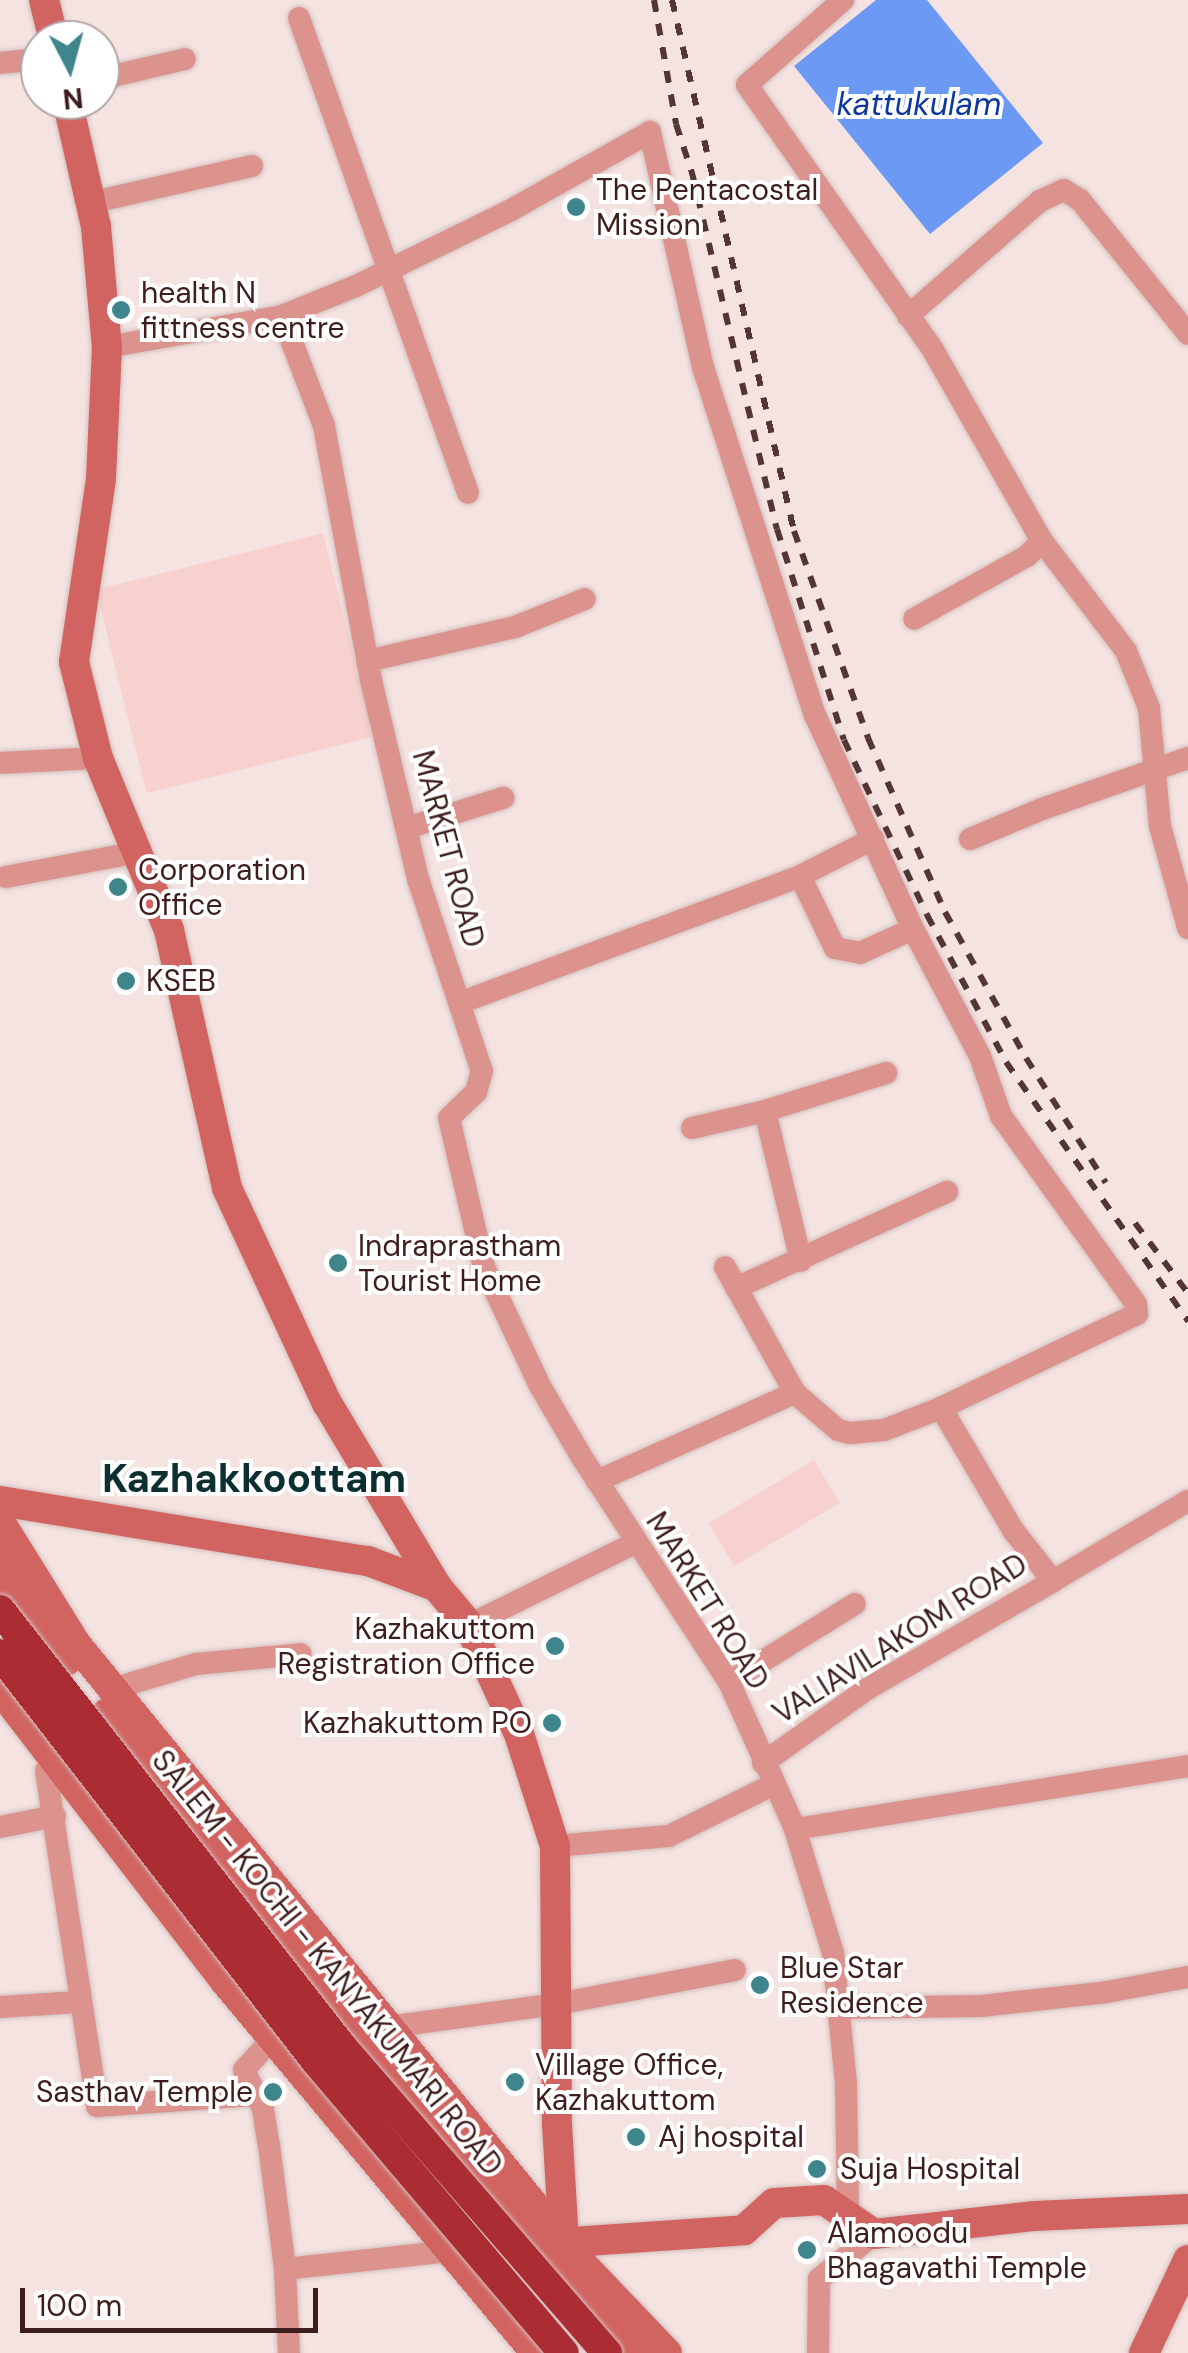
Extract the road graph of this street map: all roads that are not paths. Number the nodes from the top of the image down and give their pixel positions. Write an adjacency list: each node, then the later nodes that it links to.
1 (843, 0): 10 (street)
2 (299, 18): 8 (street)
3 (185, 59): 4 (street)
4 (120, 74)
5 (71, 120): 7 (main road)
6 (252, 166): 7 (street)
7 (88, 203): 12 (main road)
8 (386, 269): 9 (street); 13 (street); 25 (street)
9 (282, 316): 12 (street); 17 (street, MARKET ROAD)
10 (908, 316): 11 (street); 14 (street)
11 (1188, 334)
12 (107, 347): 18 (main road)
13 (468, 493)
14 (1042, 540): 16 (street); 21 (street)
15 (585, 599): 17 (street)
16 (914, 620)
17 (367, 661): 23 (street, MARKET ROAD)
18 (98, 758): 20 (street); 26 (main road)
19 (1188, 758): 21 (street)
20 (0, 763)
21 (1155, 768): 24 (street); 29 (street)
22 (502, 798): 23 (street)
23 (406, 828): 31 (street, MARKET ROAD)
24 (970, 839)
25 (873, 840): 27 (street); 30 (street)
26 (138, 852): 28 (street); 40 (main road)
27 (800, 876): 30 (street); 31 (street)
28 (6, 877)
29 (1188, 928)
30 (914, 929): 38 (street)
31 (462, 1002): 39 (street, MARKET ROAD)
32 (886, 1073): 33 (street)
33 (765, 1111): 34 (street); 36 (street)
34 (692, 1128)
35 (947, 1192): 36 (street)
36 (801, 1261): 37 (street)
37 (794, 1393): 38 (street); 39 (street)
38 (941, 1408): 47 (street, VALIAVILAKOM ROAD)
39 (597, 1480): 44 (street, MARKET ROAD)
40 (382, 1490): 45 (main road); 48 (main road)
41 (0, 1500): 45 (main road)
42 (1188, 1501): 47 (street)
43 (0, 1522): 56 (main road)
44 (636, 1543): 51 (street); 54 (street, MARKET ROAD)
45 (368, 1561): 48 (main road)
46 (0, 1565): 78 (main road)
47 (1053, 1580): 58 (street, VALIAVILAKOM ROAD)
48 (437, 1587): 51 (main road)
49 (855, 1604): 54 (street)
50 (0, 1610): 86 (highway, SALEM - KOCHI - KANYAKUMARI ROAD, bridge)
51 (469, 1625): 65 (main road)
52 (0, 1654): 85 (highway, bridge)
53 (301, 1654): 56 (street)
54 (730, 1682): 58 (street, MARKET ROAD)
55 (0, 1688): 79 (main road)
56 (112, 1689): 72 (main road)
57 (0, 1713): 60 (main road)
58 (762, 1762): 61 (street, MARKET ROAD)
59 (1188, 1766): 64 (street)
60 (46, 1771): 62 (street); 73 (main road)
61 (772, 1785): 64 (street, MARKET ROAD); 65 (street)
62 (55, 1816): 63 (street); 68 (street)
63 (0, 1826)
64 (795, 1829): 71 (street, MARKET ROAD)
65 (555, 1846): 69 (main road)
66 (735, 1970): 69 (street)
67 (1188, 1977): 71 (street)
68 (80, 2002): 70 (street); 74 (street)
69 (557, 2004): 72 (street); 78 (main road)
70 (0, 2008)
71 (838, 2008): 76 (street, MARKET ROAD)
72 (388, 2027): 78 (main road)
73 (264, 2049): 74 (street); 79 (main road)
74 (255, 2095): 81 (street)
75 (1188, 2209): 77 (main road)
76 (848, 2217): 77 (main road); 78 (main road)
77 (874, 2234): 89 (street)
78 (552, 2245): 79 (main road); 87 (main road); 88 (main road)
79 (447, 2251): 81 (street); 83 (main road); 84 (main road)
80 (1188, 2260): 90 (main road)
81 (284, 2269): 82 (street)
82 (289, 2353)
83 (524, 2353)
84 (536, 2353)
85 (564, 2353)
86 (607, 2353)
87 (638, 2353)
88 (667, 2353)
89 (818, 2353)
90 (1144, 2353)

